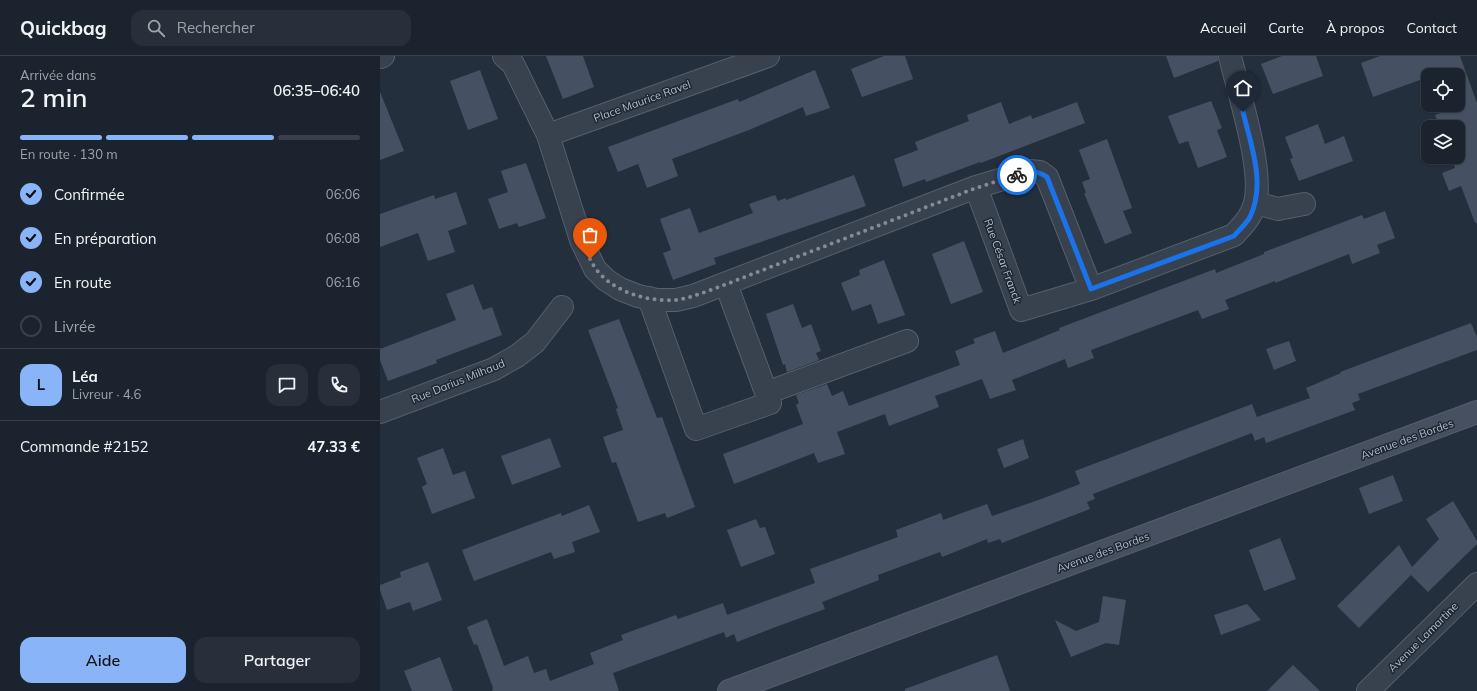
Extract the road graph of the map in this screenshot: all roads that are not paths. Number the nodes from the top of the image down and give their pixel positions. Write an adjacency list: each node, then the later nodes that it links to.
1 (504, 56): 5 (street)
2 (768, 56): 4 (street, Place Maurice Ravel)
3 (1230, 56): 7 (street, Rue César Franck)
4 (734, 62): 5 (street, Place Maurice Ravel)
5 (548, 135): 11 (street)
6 (976, 188): 9 (street); 10 (street); 10 (street, Rue César Franck)
7 (1255, 203): 8 (street); 10 (street, Rue César Franck)
8 (1304, 204)
9 (726, 284): 11 (street); 14 (street)
10 (1091, 289)
11 (649, 298): 14 (street)
12 (562, 307): 15 (street, Rue Darius Milhaud)
13 (907, 341): 14 (street)
14 (766, 393)
15 (380, 412)
16 (1477, 412): 18 (street, Avenue des Bordes)
17 (1477, 584): 19 (street, Avenue Lamartine)
18 (729, 691)
19 (1368, 691)

